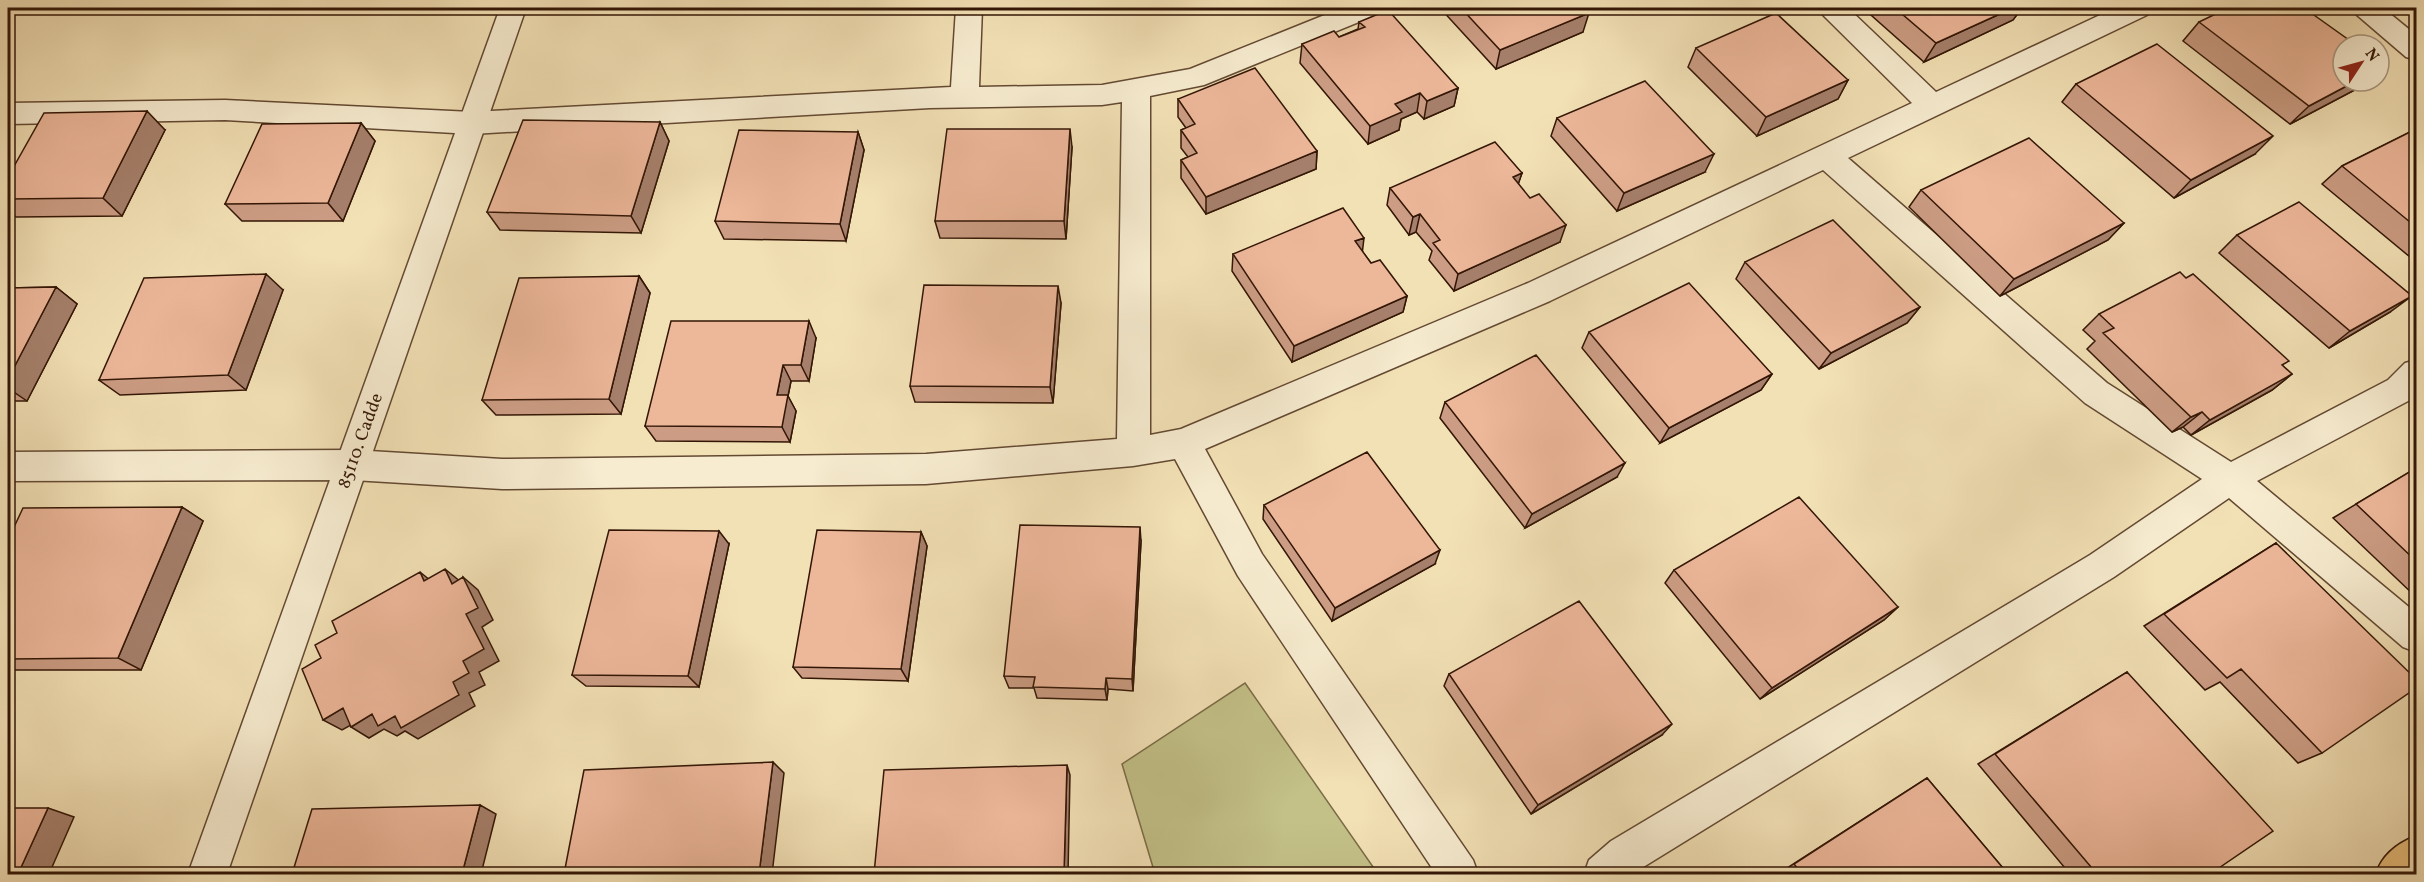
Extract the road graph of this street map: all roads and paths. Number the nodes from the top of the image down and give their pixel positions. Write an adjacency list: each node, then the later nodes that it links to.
1 (513, 8): 12 (street, 85110. Cadde)
2 (969, 8): 9 (street)
3 (1367, 8): 8 (street)
4 (1832, 8): 10 (street)
5 (2138, 8): 10 (street)
6 (2366, 8): 7 (street)
7 (2416, 50)
8 (1136, 89): 9 (street); 16 (street)
9 (964, 98): 12 (street)
10 (1932, 105): 13 (street)
11 (8, 114): 12 (street)
12 (472, 123): 17 (street, 85110. Cadde)
13 (1827, 157): 15 (street); 19 (street)
14 (2416, 373): 19 (street)
15 (1184, 443): 16 (street); 23 (street)
16 (1133, 452): 17 (street)
17 (353, 465): 18 (street); 22 (street, 85110. Cadde)
18 (8, 467)
19 (2230, 479): 20 (street); 24 (street)
20 (2416, 635)
21 (2416, 855): 25 (main road)
22 (207, 874)
23 (1459, 874)
24 (1603, 874)
25 (2395, 874)

